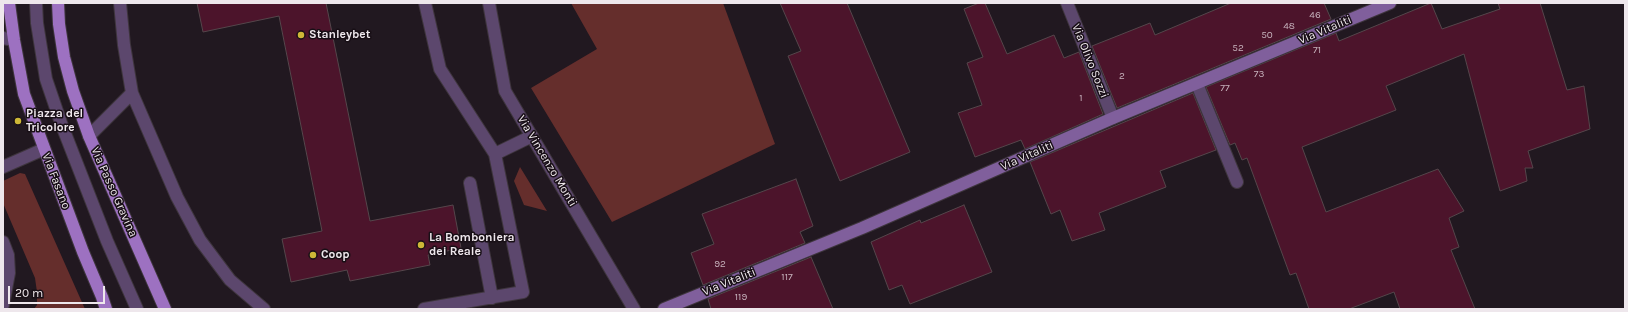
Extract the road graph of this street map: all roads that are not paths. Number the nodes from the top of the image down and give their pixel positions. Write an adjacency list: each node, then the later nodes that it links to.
1 (10, 3): 9 (main road, Via Fasano)
2 (36, 3): 24 (street)
3 (58, 3): 13 (main road, Via Passo Gravina)
4 (120, 3): 11 (street)
5 (425, 3): 16 (street)
6 (488, 3): 14 (street, Via Vincenzo Monti)
7 (1067, 3): 12 (street, Via Olivo Sozzi)
8 (1390, 3): 10 (street, Via Vitaliti)
9 (8, 39): 15 (main road, Via Fasano)
10 (1197, 84): 12 (street, Via Vitaliti); 18 (street)
11 (132, 93): 13 (street); 26 (street)
12 (1113, 118): 29 (street, Via Vitaliti)
13 (89, 136): 25 (main road, Via Passo Gravina)
14 (532, 136): 16 (street); 28 (street, Via Vincenzo Monti)
15 (44, 149): 17 (street); 23 (main road, Via Fasano)
16 (495, 154): 21 (street)
17 (3, 167)
18 (1238, 182)
19 (470, 183): 21 (street)
20 (3, 242): 22 (street)
21 (492, 298): 27 (street)
22 (3, 305)
23 (106, 309)
24 (137, 309)
25 (165, 309)
26 (264, 309)
27 (424, 309)
28 (634, 309)
29 (664, 309)

